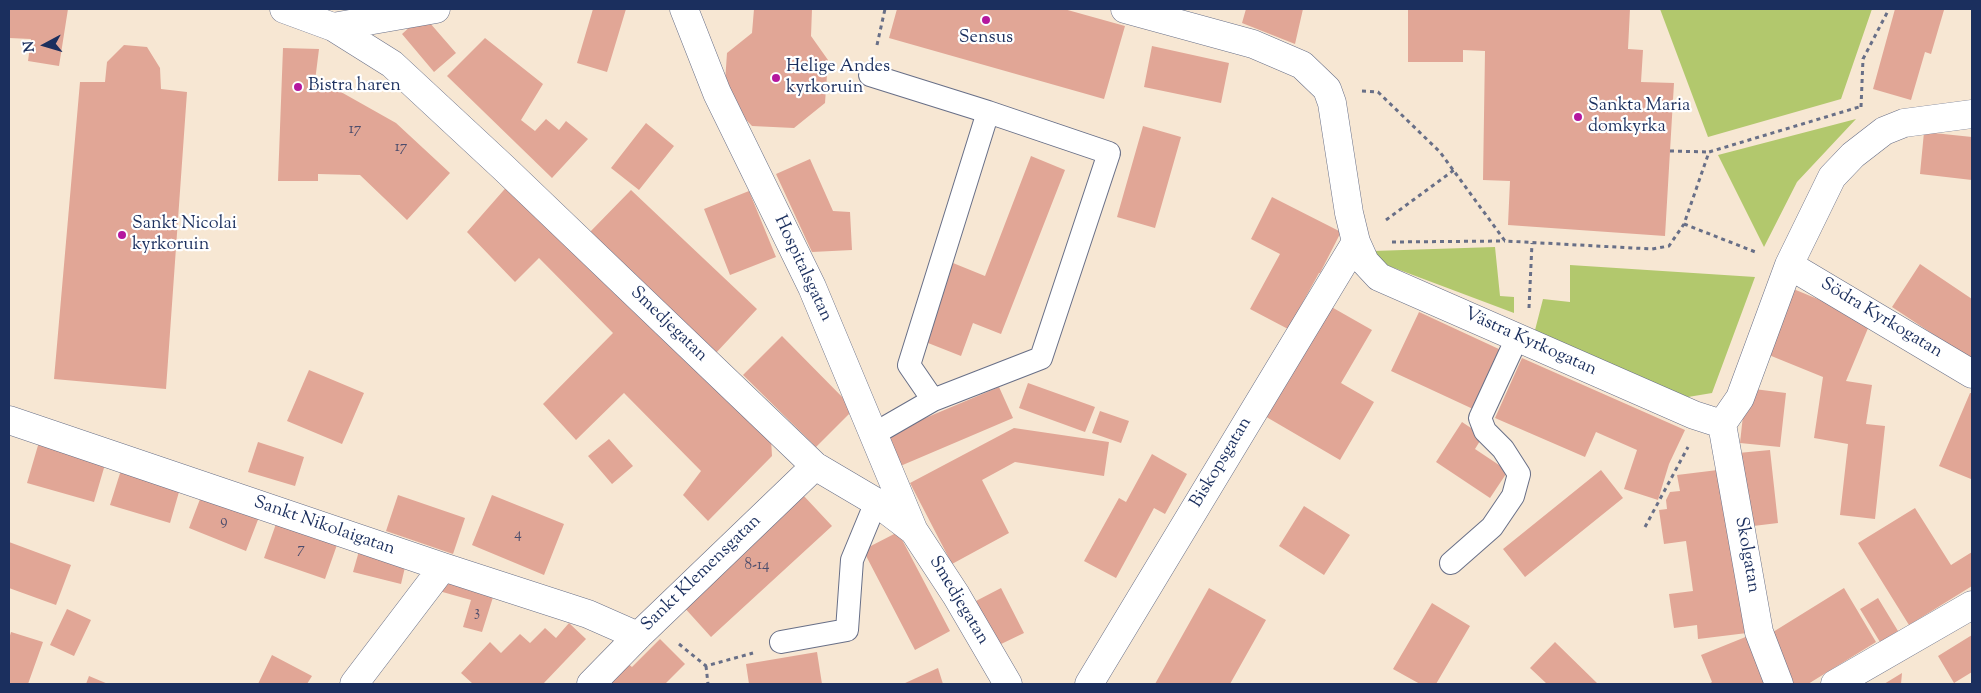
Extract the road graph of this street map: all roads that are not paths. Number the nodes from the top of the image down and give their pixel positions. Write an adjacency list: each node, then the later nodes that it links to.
1 (284, 9): 5 (street, Smedjegatan)
2 (436, 9): 5 (street)
3 (684, 9): 16 (street, Hospitalsgatan)
4 (1126, 9): 9 (street, Västra Kyrkogatan)
5 (333, 27): 17 (street, Smedjegatan)
6 (870, 75): 7 (lane)
7 (988, 112): 13 (lane); 13 (lane)
8 (1972, 114): 10 (street)
9 (1356, 242): 11 (street, Västra Kyrkogatan); 28 (street, Biskopsgatan)
10 (1789, 265): 12 (street, Södra Kyrkogatan); 15 (street)
11 (1517, 338): 15 (street, Västra Kyrkogatan); 20 (lane)
12 (1972, 374)
13 (933, 400): 16 (lane)
14 (9, 420): 21 (street, Sankt Nikolaigatan)
15 (1722, 424): 29 (street, Skolgatan)
16 (874, 434): 19 (street, Hospitalsgatan)
17 (815, 466): 18 (street, Smedjegatan); 23 (street, Sankt Klemensgatan)
18 (876, 502): 19 (street, Smedjegatan); 24 (lane)
19 (914, 531): 27 (street, Smedjegatan)
20 (1451, 563)
21 (443, 567): 23 (street, Sankt Nikolaigatan); 25 (street)
22 (1972, 605): 30 (street)
23 (646, 629): 26 (street, Sankt Klemensgatan)
24 (781, 642)
25 (354, 684)
26 (591, 684)
27 (1008, 684)
28 (1089, 684)
29 (1779, 684)
30 (1835, 684)

